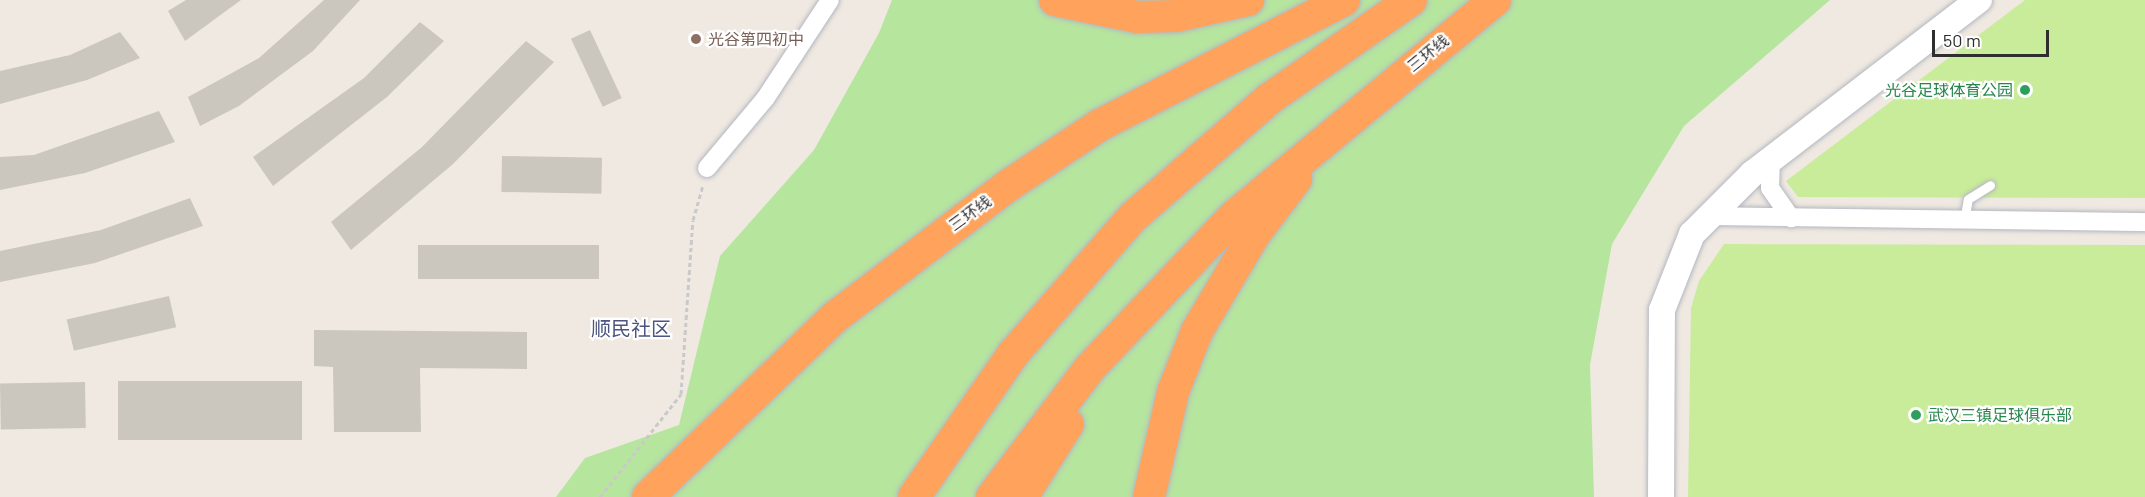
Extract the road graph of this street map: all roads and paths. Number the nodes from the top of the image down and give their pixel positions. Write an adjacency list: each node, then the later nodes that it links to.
1 (830, 0): 10 (street)
2 (1055, 0): 3 (highway)
3 (1248, 0)
4 (1344, 0): 18 (highway, 三环线)
5 (1495, 0): 8 (highway, 三环线)
6 (1979, 0): 9 (street)
7 (1407, 3): 19 (highway)
8 (1342, 123): 16 (highway, 三环线); 22 (highway)
9 (1771, 159): 12 (street); 13 (street)
10 (707, 168): 17 (path)
11 (1990, 185): 14 (lane)
12 (1705, 216): 13 (street); 23 (street)
13 (1791, 218): 14 (street)
14 (1964, 221): 15 (street)
15 (2145, 222)
16 (1179, 271): 20 (highway, 三环线); 21 (highway)
17 (600, 497)
18 (648, 497)
19 (914, 497)
20 (992, 497)
21 (1022, 497)
22 (1149, 497)
23 (1661, 497)

